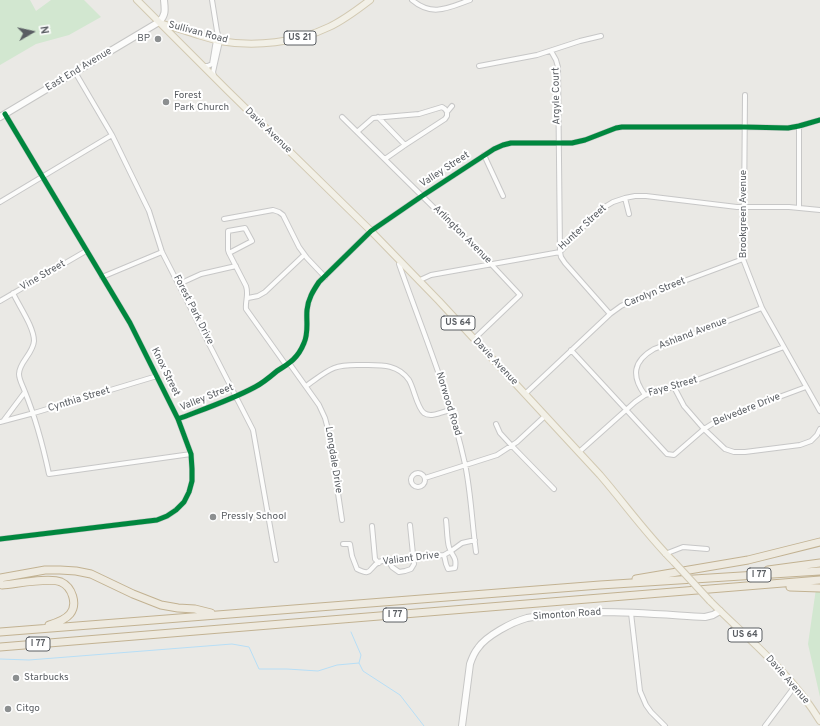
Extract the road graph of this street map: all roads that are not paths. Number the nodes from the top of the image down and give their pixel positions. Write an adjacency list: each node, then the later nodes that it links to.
1 (137, 0): 7 (main road, Davie Avenue / US 21)
2 (164, 0): 7 (street)
3 (212, 0): 8 (street)
4 (370, 0): 11 (main road, Sullivan Road / US 21)
5 (412, 0): 6 (street)
6 (470, 0)
7 (159, 22): 10 (main road, Sullivan Road / US 21); 13 (main road, Davie Avenue / US 64); 15 (street, East End Avenue)
8 (216, 26): 10 (street); 11 (street)
9 (601, 36): 12 (street)
10 (206, 37): 11 (main road, Sullivan Road / US 21)
11 (218, 40): 13 (street); 16 (street)
12 (551, 51): 14 (street); 28 (street, Argyle Court)
13 (202, 65): 16 (main road, Davie Avenue / US 64)
14 (479, 66)
15 (75, 72): 20 (street, East End Avenue); 27 (street, Forest Park Drive)
16 (214, 78): 42 (main road, Davie Avenue / US 64)
17 (744, 95): 25 (street, Brookgreen Avenue)
18 (452, 106): 19 (street)
19 (447, 112): 22 (street); 29 (street)
20 (2, 116): 32 (street, Knox Street)
21 (342, 117): 26 (street, Arlington Avenue)
22 (378, 117): 26 (street); 29 (street)
23 (820, 120): 24 (street, Valley Street)
24 (800, 126): 25 (street, Valley Street); 38 (street)
25 (744, 127): 28 (street, Valley Street); 37 (street, Brookgreen Avenue)
26 (357, 132): 31 (street, Arlington Avenue)
27 (112, 136): 32 (street); 44 (street, Forest Park Drive)
28 (558, 143): 30 (street, Valley Street); 45 (street, Argyle Court)
29 (405, 144): 31 (street)
30 (484, 155): 33 (street, Valley Street); 34 (street)
31 (385, 159): 33 (street, Arlington Avenue)
32 (42, 177): 36 (street); 43 (street, Knox Street)
33 (422, 196): 42 (street, Valley Street); 50 (street, Arlington Avenue)
34 (503, 196)
35 (625, 198): 37 (street, Hunter Street); 40 (street); 45 (street, Hunter Street)
36 (0, 202)
37 (744, 207): 38 (street, Hunter Street); 48 (street, Brookgreen Avenue)
38 (800, 208): 39 (street, Hunter Street)
39 (820, 210)
40 (629, 214)
41 (224, 219): 47 (street)
42 (371, 231): 49 (main road, Davie Avenue / US 64); 53 (street, Valley Street)
43 (86, 251): 52 (street, Knox Street); 56 (street, Vine Street)
44 (162, 252): 52 (street); 55 (street, Forest Park Drive)
45 (560, 252): 50 (street, Hunter Street); 60 (street)
46 (230, 253): 46 (street, Longdale Drive); 51 (street, Longdale Drive)
47 (304, 255): 53 (street); 57 (street)
48 (743, 259): 59 (street, Brookgreen Avenue); 60 (street, Carolyn Street)
49 (401, 262): 54 (main road, Davie Avenue / US 64); 73 (street, Norwood Road)
50 (492, 264): 54 (street, Hunter Street); 61 (street, Arlington Avenue)
51 (236, 266): 55 (street); 57 (street, Longdale Drive)
52 (102, 277): 65 (street, Knox Street)
53 (325, 277): 64 (street, Valley Street)
54 (419, 281): 61 (main road, Davie Avenue / US 64)
55 (179, 284): 72 (street, Forest Park Drive)
56 (13, 293): 58 (street, Vine Street); 69 (street)
57 (248, 298): 64 (street, Longdale Drive)
58 (0, 301)
59 (762, 308): 62 (street, Brookgreen Avenue); 71 (street, Ashland Avenue)
60 (610, 314): 63 (street, Carolyn Street)
61 (474, 339): 70 (main road, Davie Avenue / US 64)
62 (784, 347): 67 (street, Faye Street); 68 (street, Brookgreen Avenue)
63 (571, 350): 70 (street, Carolyn Street); 74 (street)
64 (288, 364): 66 (street, Longdale Drive); 72 (street, Valley Street)
65 (157, 376): 76 (street, Cynthia Street); 78 (street, Knox Street)
66 (306, 386): 73 (street); 89 (street, Longdale Drive)
67 (674, 387): 71 (street, Faye Street); 81 (street)
68 (806, 387): 75 (street, Brookgreen Avenue); 81 (street, Belvedere Drive)
69 (25, 392): 76 (street); 79 (street)
70 (525, 394): 77 (main road, Davie Avenue / US 64)
71 (645, 395): 74 (street, Faye Street)
72 (237, 396): 78 (street, Valley Street); 103 (street, Forest Park Drive)
73 (450, 410): 86 (street, Norwood Road)
74 (626, 410): 81 (street, Belvedere Drive); 84 (street, Faye Street)
75 (820, 410)
76 (34, 414): 79 (street, Cynthia Street); 85 (street)
77 (545, 416): 83 (street); 84 (main road, Davie Avenue / US 64)
78 (178, 420): 85 (street, Knox Street)
79 (2, 421)
80 (496, 424): 83 (street)
81 (704, 429): 82 (street)
82 (820, 429)
83 (512, 446): 86 (street); 88 (street)
84 (579, 452): 100 (main road, Davie Avenue / US 64)
85 (191, 454): 93 (street, Knox Street)
86 (465, 465): 87 (street); 94 (street, Norwood Road)
87 (425, 478)
88 (554, 489)
89 (342, 520)
90 (446, 520): 98 (street)
91 (410, 525): 102 (street)
92 (372, 526): 105 (street)
93 (0, 539)
94 (475, 540): 98 (street, Valiant Drive); 99 (street, Norwood Road)
95 (820, 542): 112 (highway)
96 (343, 544): 105 (street, Valiant Drive)
97 (707, 549): 100 (street)
98 (451, 551): 101 (street, Valiant Drive); 101 (street)
99 (476, 552)
100 (665, 554): 113 (main road, Davie Avenue / US 64, bridge)
101 (444, 555): 102 (street, Valiant Drive)
102 (414, 558): 104 (street, Valiant Drive); 104 (street)
103 (276, 560)
104 (388, 560): 105 (street, Valiant Drive)
105 (379, 563)
106 (819, 563): 109 (highway)
107 (819, 571): 109 (highway, I 77)
108 (0, 578): 115 (highway)
109 (700, 578): 112 (highway, I 77)
110 (0, 584): 116 (highway)
111 (818, 584): 117 (highway, I 77)
112 (600, 585): 115 (highway, I 77)
113 (720, 612): 114 (street, Simonton Road); 120 (main road, Davie Avenue / US 64)
114 (631, 613): 122 (street, Simonton Road); 123 (street)
115 (220, 615): 116 (highway, I 77)
116 (0, 631)
117 (76, 641): 118 (highway, I 77); 119 (highway)
118 (0, 647)
119 (0, 651)
120 (795, 686): 121 (main road, Davie Avenue / US 64); 124 (street)
121 (820, 721)
122 (462, 726)
123 (665, 726)
124 (765, 726)

